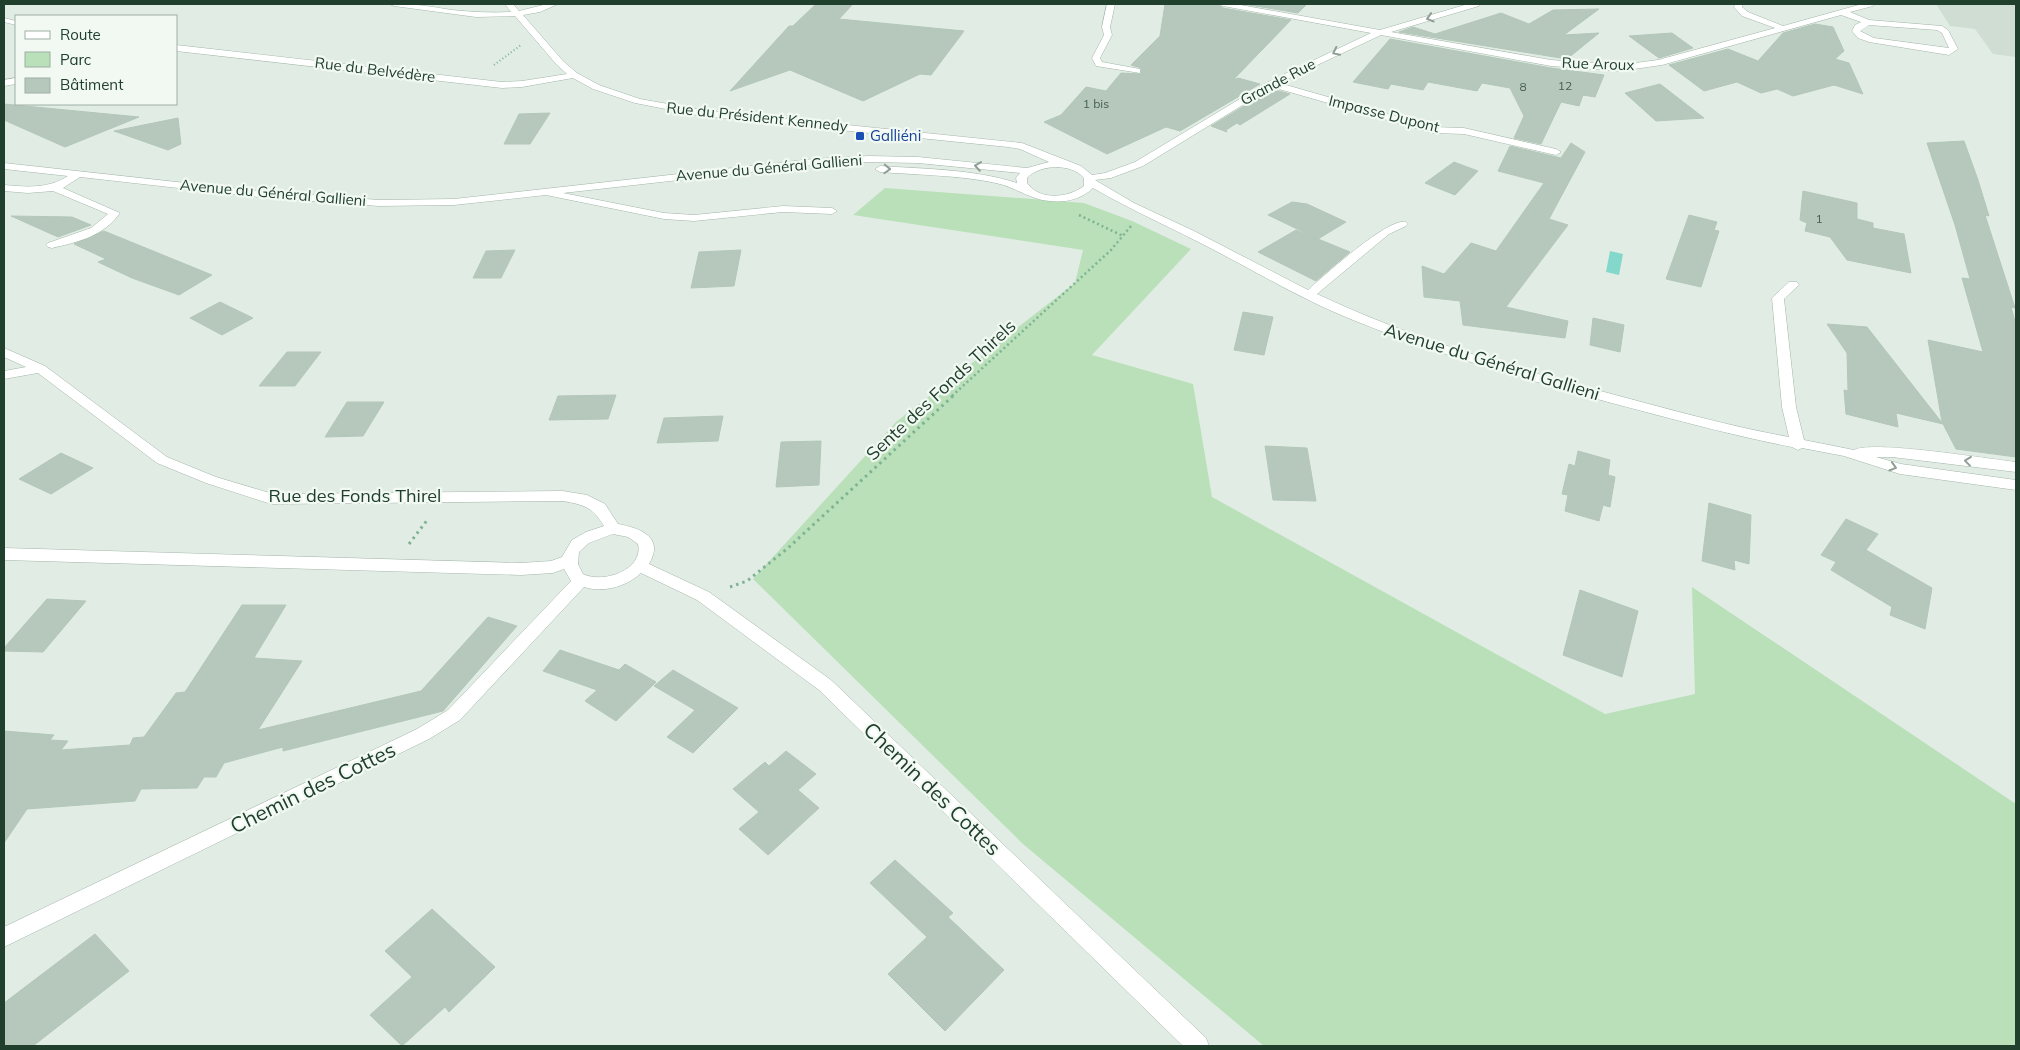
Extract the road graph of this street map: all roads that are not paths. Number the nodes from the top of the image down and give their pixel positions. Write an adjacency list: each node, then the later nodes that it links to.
1 (394, 4): 11 (street)
2 (509, 4): 11 (street, Rue du Président Kennedy)
3 (554, 4): 11 (street)
4 (1112, 4): 16 (street)
5 (1223, 4): 14 (street, Rue Aroux)
6 (1476, 4): 14 (street, Grande Rue, one-way to 14)
7 (1739, 4): 13 (street)
8 (1829, 5): 10 (street)
9 (1871, 7): 10 (street, Rue Aroux)
10 (1848, 9): 12 (street); 13 (street, Rue Aroux)
11 (516, 13): 17 (street, Rue du Président Kennedy)
12 (1868, 22): 12 (street)
13 (1782, 28): 14 (street, Rue Aroux)
14 (1381, 32): 18 (street, Grande Rue, one-way to 18)
15 (178, 48): 17 (street, Rue du Belvédère)
16 (1137, 71)
17 (574, 75): 20 (street, Rue du Président Kennedy)
18 (1271, 84): 19 (street, Impasse Dupont); 26 (street, Grande Rue)
19 (1556, 152)
20 (1038, 154): 21 (street, Rue du Président Kennedy); 22 (street)
21 (1063, 164): 22 (street); 26 (street, Rue du Président Kennedy)
22 (1043, 165): 24 (street)
23 (4, 166): 25 (street, Avenue du Général Gallieni)
24 (1027, 171): 29 (street); 30 (street, Avenue du Général Gallieni, one-way to 30)
25 (78, 174): 27 (street); 30 (street, Avenue du Général Gallieni)
26 (1090, 180): 31 (street); 32 (street, Avenue du Général Gallieni)
27 (58, 187): 28 (street); 35 (street)
28 (4, 188)
29 (1026, 189): 30 (street, Avenue du Général Gallieni, one-way to 29); 31 (street, Avenue du Général Gallieni)
30 (542, 193): 33 (street)
31 (1079, 194): 32 (street, Avenue du Général Gallieni)
32 (1130, 205): 37 (street, Avenue du Général Gallieni)
33 (832, 211)
34 (1402, 224): 37 (street)
35 (52, 245)
36 (1793, 285): 41 (street)
37 (1309, 295): 41 (street, Avenue du Général Gallieni)
38 (4, 352): 39 (street, Rue des Fonds Thirel)
39 (40, 369): 40 (street); 45 (street, Rue des Fonds Thirel)
40 (4, 375)
41 (1798, 445): 42 (street, Avenue du Général Gallieni)
42 (1846, 452): 43 (street, Avenue du Général Gallieni, one-way to 42); 44 (street, Avenue du Général Gallieni, one-way to 44)
43 (2016, 467)
44 (2016, 485)
45 (614, 529): 47 (street); 48 (street)
46 (4, 554): 47 (street)
47 (570, 560): 49 (street)
48 (640, 566): 49 (street); 51 (street, Chemin des Cottes)
49 (580, 580): 50 (street, Chemin des Cottes)
50 (4, 937)
51 (1198, 1046)

